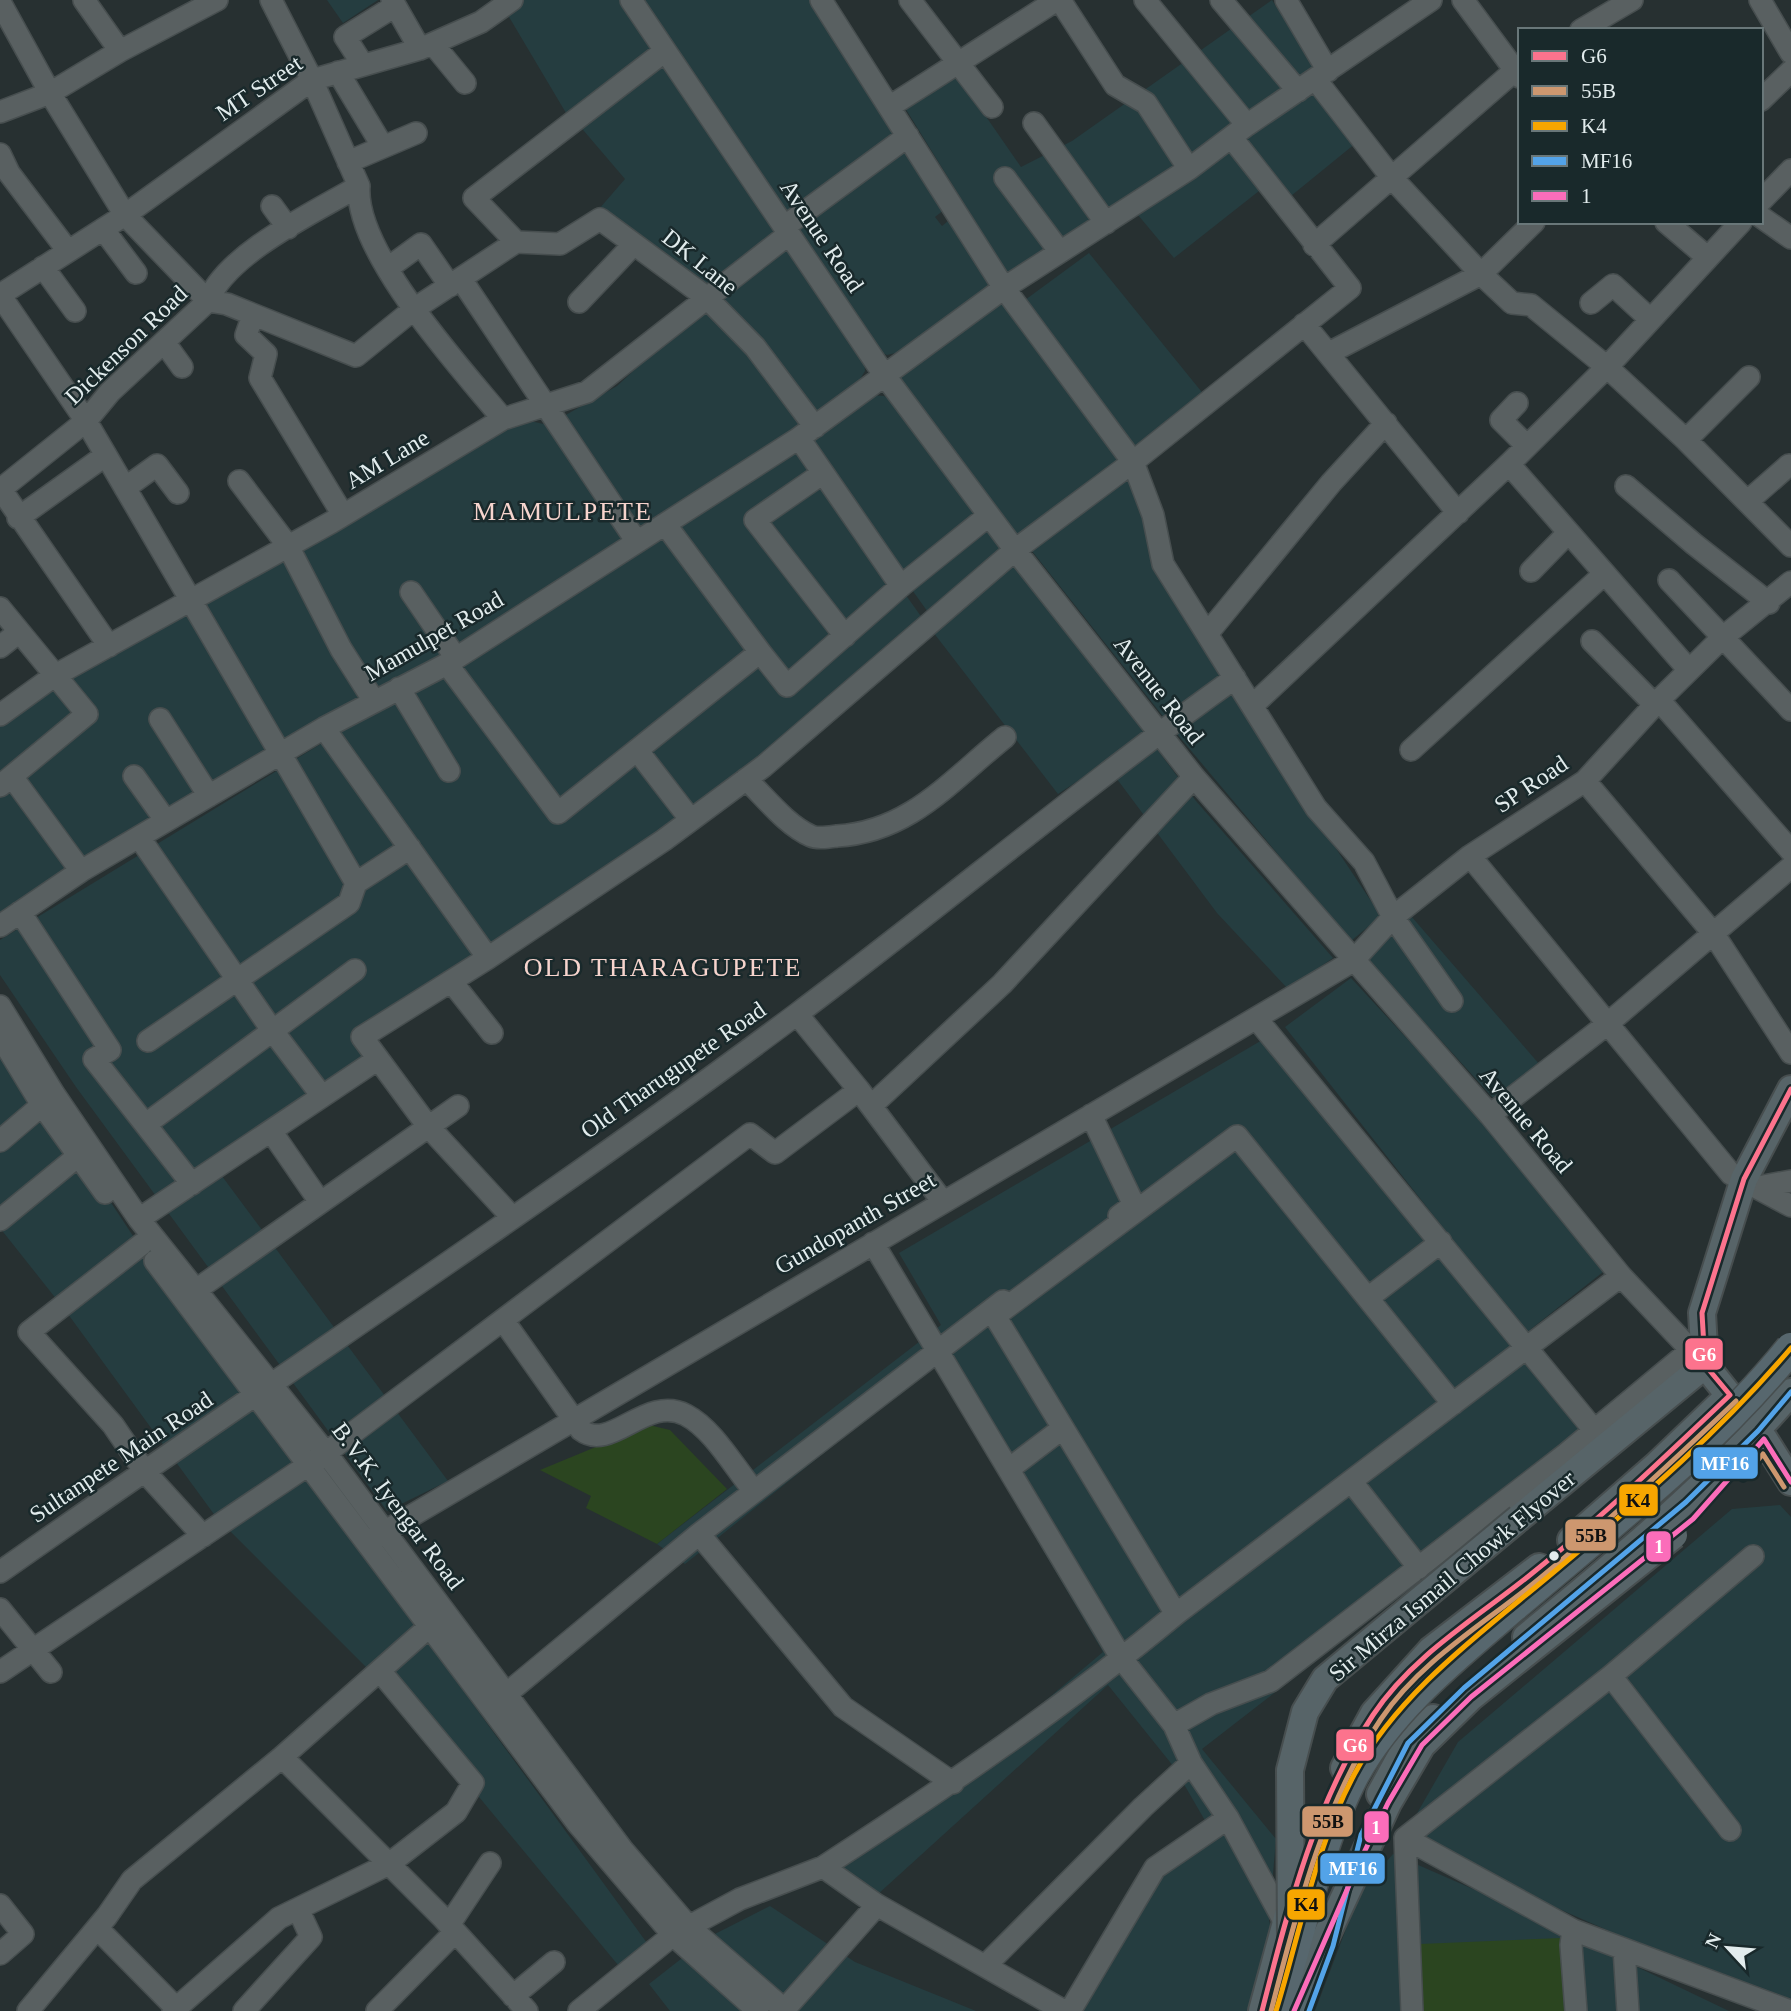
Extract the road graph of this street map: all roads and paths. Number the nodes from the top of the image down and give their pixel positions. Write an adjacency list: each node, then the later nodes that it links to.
1 (84, 0): 21 (street)
2 (217, 0): 21 (street)
3 (271, 0): 29 (street)
4 (512, 0): 20 (street, MT Street)
5 (631, 0): 22 (street, Avenue Road)
6 (821, 0): 34 (street)
7 (911, 0): 24 (street)
8 (1059, 0): 24 (street); 44 (street)
9 (1145, 0): 38 (street)
10 (1221, 0): 30 (street)
11 (1286, 0): 30 (street)
12 (1432, 0): 17 (street, Mamulpet Road)
13 (1463, 0): 26 (street)
14 (1632, 0): 19 (street)
15 (2, 2): 32 (street)
16 (393, 3): 20 (street); 25 (street)
17 (1407, 7): 30 (street, Mamulpet Road)
18 (1762, 10): 23 (street)
19 (1584, 28)
20 (427, 46): 25 (street, MT Street); 31 (street)
21 (120, 51): 32 (street)
22 (665, 51): 59 (street, Avenue Road); 61 (street)
23 (1791, 54)
24 (959, 62): 34 (street); 35 (street)
25 (363, 65): 28 (street, MT Street)
26 (1518, 71): 47 (street)
27 (1791, 71): 33 (street)
28 (338, 72): 29 (street, MT Street); 41 (street)
29 (312, 80): 43 (street); 51 (street, MT Street)
30 (1314, 81): 38 (street, Mamulpet Road); 47 (street)
31 (466, 83)
32 (50, 93): 36 (street); 51 (street)
33 (1763, 98)
34 (889, 107): 40 (street)
35 (992, 107)
36 (1, 110)
37 (1034, 123): 53 (street)
38 (1239, 132): 44 (street, Mamulpet Road); 63 (street)
39 (416, 133): 41 (street)
40 (908, 136): 59 (street, AM Lane); 72 (street)
41 (383, 147): 43 (street)
42 (0, 154): 64 (street)
43 (348, 162): 48 (street)
44 (1189, 169): 53 (street, Mamulpet Road)
45 (1791, 170): 49 (street)
46 (1005, 178): 65 (street)
47 (1392, 178): 63 (street); 70 (street)
48 (359, 186): 57 (street); 68 (street)
49 (1763, 199)
50 (272, 206): 57 (street)
51 (125, 215): 58 (street, MT Street); 75 (street)
52 (1763, 218): 60 (street)
53 (1106, 223): 65 (street, Mamulpet Road)
54 (1532, 224): 70 (street)
55 (1669, 224): 66 (street)
56 (1739, 224): 66 (street)
57 (288, 228): 75 (street)
58 (103, 229): 64 (street, MT Street); 69 (street)
59 (786, 231): 74 (street, AM Lane); 87 (street, Avenue Road)
60 (1791, 239)
61 (516, 243): 62 (street, DK Lane); 71 (street, Dickenson Road)
62 (634, 244): 74 (street, DK Lane); 76 (street)
63 (1314, 245): 82 (street)
64 (68, 251): 67 (street, MT Street)
65 (1060, 252): 72 (street, Mamulpet Road)
66 (1707, 257): 81 (street)
67 (43, 267): 73 (street, MT Street); 79 (street)
68 (388, 268): 71 (street); 78 (street)
69 (136, 274)
70 (1481, 274): 84 (street); 85 (street)
71 (455, 283): 78 (street, Dickenson Road); 90 (street)
72 (1004, 288): 87 (street, Mamulpet Road); 98 (street)
73 (0, 295): 92 (street)
74 (706, 297): 90 (street, AM Lane); 94 (street, DK Lane)
75 (208, 301): 80 (street, Dickenson Road); 83 (street, Dickenson Road)
76 (579, 302)
77 (1591, 303): 81 (street)
78 (414, 309): 80 (street, Dickenson Road); 91 (street)
79 (75, 311)
80 (253, 315): 109 (street)
81 (1650, 320): 85 (street)
82 (1304, 324): 84 (street); 98 (street)
83 (164, 342): 86 (street); 92 (street, Dickenson Road)
84 (1329, 353): 93 (street)
85 (1607, 367): 95 (street); 96 (street)
86 (182, 368)
87 (885, 376): 94 (street, Mamulpet Road); 110 (street, Avenue Road)
88 (1749, 377): 95 (street)
89 (1517, 403): 96 (street)
90 (546, 407): 91 (street, AM Lane); 114 (street)
91 (503, 419): 109 (street, AM Lane)
92 (86, 421): 97 (street); 105 (street, Dickenson Road)
93 (1386, 423): 108 (street); 128 (street)
94 (807, 433): 101 (street, DK Lane); 112 (street, Mamulpet Road)
95 (1686, 440): 107 (street)
96 (1527, 446): 99 (street)
97 (106, 455): 104 (street); 111 (street)
98 (1133, 462): 117 (street); 128 (street)
99 (1509, 464): 108 (street); 113 (street)
100 (1791, 467): 107 (street)
101 (823, 473): 122 (street, DK Lane); 129 (street)
102 (239, 481): 115 (street)
103 (1626, 486): 125 (street)
104 (125, 488): 106 (street); 124 (street)
105 (1, 493): 111 (street)
106 (178, 493)
107 (1748, 501): 116 (street)
108 (1458, 513): 142 (street)
109 (343, 515): 115 (street, AM Lane)
110 (988, 516): 117 (street, Avenue Road); 122 (street)
111 (18, 518): 132 (street)
112 (664, 524): 114 (street, Mamulpet Road); 134 (street)
113 (1568, 533): 118 (street); 119 (street)
114 (637, 542): 135 (street, Mamulpet Road)
115 (288, 546): 124 (street, AM Lane); 140 (street)
116 (1791, 546)
117 (1015, 550): 147 (street, Avenue Road); 155 (street)
118 (1531, 571)
119 (1603, 575): 136 (street); 150 (street)
120 (1669, 580): 130 (street)
121 (1791, 582): 125 (street, SP Road)
122 (901, 586): 129 (street)
123 (411, 592): 135 (street)
124 (191, 602): 132 (street, AM Lane); 151 (street)
125 (1769, 603): 130 (street, SP Road)
126 (0, 608): 127 (street)
127 (19, 632): 133 (street); 137 (street)
128 (1207, 634): 138 (street)
129 (845, 636): 134 (street)
130 (1722, 638): 136 (street, SP Road); 143 (street)
131 (1592, 641): 141 (street)
132 (109, 646): 137 (street, AM Lane)
133 (0, 648)
134 (760, 652): 149 (street)
135 (452, 661): 139 (street, Mamulpet Road); 149 (street)
136 (1689, 670): 141 (street, SP Road)
137 (54, 676): 144 (street, AM Lane); 156 (street)
138 (1235, 678): 142 (street); 147 (street, Old Tharugupete Road)
139 (399, 688): 140 (street, Mamulpet Road); 152 (street)
140 (374, 701): 146 (street, Mamulpet Road)
141 (1657, 702): 157 (street, SP Road); 163 (street)
142 (1252, 706): 169 (street)
143 (1791, 710)
144 (0, 715)
145 (160, 719): 158 (street)
146 (324, 728): 151 (street, Mamulpet Road); 162 (street)
147 (1160, 732): 154 (street, Avenue Road); 178 (street, Old Tharugupete Road)
148 (1005, 737): 155 (street)
149 (637, 750): 159 (street)
150 (1411, 750)
151 (280, 755): 158 (street, Mamulpet Road); 167 (street)
152 (449, 771)
153 (134, 776): 160 (street)
154 (1194, 777): 172 (street, Avenue Road); 189 (street)
155 (746, 779): 159 (street)
156 (5, 780): 166 (street)
157 (1585, 781): 164 (street, SP Road); 170 (street)
158 (209, 796): 160 (street, Mamulpet Road)
159 (691, 820): 171 (street)
160 (166, 821): 161 (street, Mamulpet Road)
161 (139, 837): 166 (street, Mamulpet Road); 174 (street)
162 (410, 848): 167 (street); 171 (street)
163 (1791, 851)
164 (1470, 856): 169 (street, SP Road); 180 (street)
165 (1791, 866): 170 (street)
166 (81, 871): 168 (street, Mamulpet Road)
167 (356, 883): 174 (street)
168 (7, 916): 194 (street)
169 (1393, 917): 172 (street, SP Road); 176 (street)
170 (1713, 933): 180 (street); 185 (street)
171 (488, 958): 175 (street)
172 (1353, 961): 179 (street, Gundopanth Street); 193 (street, Avenue Road)
173 (355, 970): 181 (street)
174 (240, 980): 181 (street); 184 (street)
175 (451, 981): 182 (street); 186 (street)
176 (1452, 1001)
177 (0, 1006): 206 (street, B.V.K. Iyengar Road)
178 (797, 1014): 189 (street); 205 (street, Old Tharugupete Road)
179 (1256, 1018): 192 (street, Gundopanth Street); 208 (street)
180 (1606, 1025): 193 (street); 200 (street)
181 (272, 1030): 188 (street); 194 (street)
182 (492, 1033)
183 (0, 1036): 190 (street, B.V.K. Iyengar Road)
184 (148, 1041)
185 (1791, 1052)
186 (378, 1059): 188 (street); 195 (street)
187 (1791, 1089): 200 (main road)
188 (322, 1096): 196 (street)
189 (865, 1098): 203 (street); 214 (street)
190 (42, 1105): 197 (street); 198 (street, B.V.K. Iyengar Road)
191 (458, 1106): 195 (street)
192 (1091, 1115): 203 (street, Gundopanth Street); 217 (street)
193 (1490, 1115): 211 (street, Avenue Road)
194 (146, 1125): 201 (street)
195 (427, 1125): 202 (street); 205 (street)
196 (271, 1131): 201 (street); 202 (street)
197 (0, 1141)
198 (78, 1156): 207 (street); 210 (street, B.V.K. Iyengar Road)
199 (1791, 1181): 200 (street)
200 (1751, 1183): 204 (street); 218 (main road)
201 (192, 1184): 206 (street)
202 (320, 1202): 212 (street)
203 (943, 1202): 209 (street, Gundopanth Street)
204 (1791, 1206)
205 (512, 1217): 220 (street, Old Tharugupete Road)
206 (139, 1219): 212 (street, B.V.K. Iyengar Road)
207 (0, 1220)
208 (1441, 1242): 213 (street); 215 (street)
209 (873, 1243): 217 (street); 225 (street, Gundopanth Street)
210 (142, 1244): 220 (street, B.V.K. Iyengar Road); 231 (street)
211 (1621, 1276): 215 (street); 218 (street, Avenue Road)
212 (196, 1290): 220 (street, B.V.K. Iyengar Road)
213 (1368, 1298): 223 (street); 226 (street)
214 (503, 1320): 225 (street); 229 (street)
215 (1528, 1347): 223 (street); 228 (street)
216 (1791, 1348): 273 (highway, bridge)
217 (937, 1349): 230 (street); 234 (street)
218 (1698, 1357): 222 (main road); 228 (main road, Sir Mirza Ismail Chowk Flyover)
219 (1791, 1371): 273 (highway, bridge)
220 (265, 1391): 229 (street, B.V.K. Iyengar Road); 231 (street, Sultanpete Main Road)
221 (1791, 1392): 227 (main road)
222 (1730, 1395): 227 (main road); 264 (main road)
223 (1453, 1404): 232 (street)
224 (1791, 1414): 227 (main road)
225 (573, 1419): 234 (street); 237 (street, Gundopanth Street)
226 (1063, 1428): 230 (street); 242 (street)
227 (1761, 1435): 233 (main road); 273 (main road, bridge); 287 (main road)
228 (1601, 1439): 239 (street); 273 (main road, Sir Mirza Ismail Chowk Flyover, bridge)
229 (317, 1458): 236 (street); 237 (street, B.V.K. Iyengar Road)
230 (1009, 1469): 245 (street)
231 (145, 1472): 236 (street); 240 (street, Sultanpete Main Road)
232 (1351, 1481): 239 (street); 242 (street)
233 (1791, 1482)
234 (754, 1491): 235 (street)
235 (699, 1534): 250 (street); 254 (street)
236 (203, 1536): 244 (street)
237 (375, 1537): 243 (street, B.V.K. Iyengar Road); 250 (street, B.V.K. Iyengar Road)
238 (1753, 1556): 249 (street)
239 (1419, 1568): 251 (street)
240 (0, 1572)
241 (0, 1609): 244 (street)
242 (1175, 1614): 245 (street)
243 (430, 1626): 246 (street); 268 (street, B.V.K. Iyengar Road)
244 (32, 1649): 247 (street); 248 (street)
245 (1122, 1659): 251 (street); 254 (street)
246 (380, 1671): 252 (street); 259 (street)
247 (0, 1672)
248 (51, 1672)
249 (1611, 1676): 256 (street); 257 (street)
250 (505, 1695): 268 (street, B.V.K. Iyengar Road)
251 (1174, 1725): 253 (street)
252 (282, 1757): 259 (street); 265 (street)
253 (1191, 1763): 255 (street); 272 (street)
254 (953, 1783): 260 (street)
255 (1228, 1818): 264 (street); 283 (street)
256 (1730, 1830)
257 (1405, 1838): 267 (street); 288 (street)
258 (490, 1863): 266 (street)
259 (389, 1864): 263 (street); 266 (street)
260 (823, 1867): 262 (street); 268 (street)
261 (0, 1905): 270 (street)
262 (877, 1905): 272 (street); 277 (street)
263 (298, 1909): 275 (street); 276 (street)
264 (1284, 1923): 284 (main road)
265 (97, 1928): 276 (street); 278 (street)
266 (452, 1928): 274 (street); 279 (street)
267 (1573, 1930): 269 (street); 289 (street)
268 (681, 1931): 277 (street, B.V.K. Iyengar Road); 280 (street); 281 (street, B.V.K. Iyengar Road)
269 (1624, 1949): 290 (street); 291 (street)
270 (0, 1954)
271 (554, 1962): 274 (street)
272 (986, 1965): 282 (street)
273 (1300, 1969): 285 (highway, bridge); 286 (highway)
274 (520, 2003)
275 (258, 2006)
276 (176, 2010)
277 (785, 2010)
278 (28, 2011)
279 (377, 2011)
280 (579, 2011)
281 (758, 2011)
282 (1064, 2011)
283 (1070, 2011)
284 (1262, 2011)
285 (1276, 2011)
286 (1294, 2011)
287 (1309, 2011)
288 (1412, 2011)
289 (1576, 2011)
290 (1628, 2011)
291 (1790, 2011)

